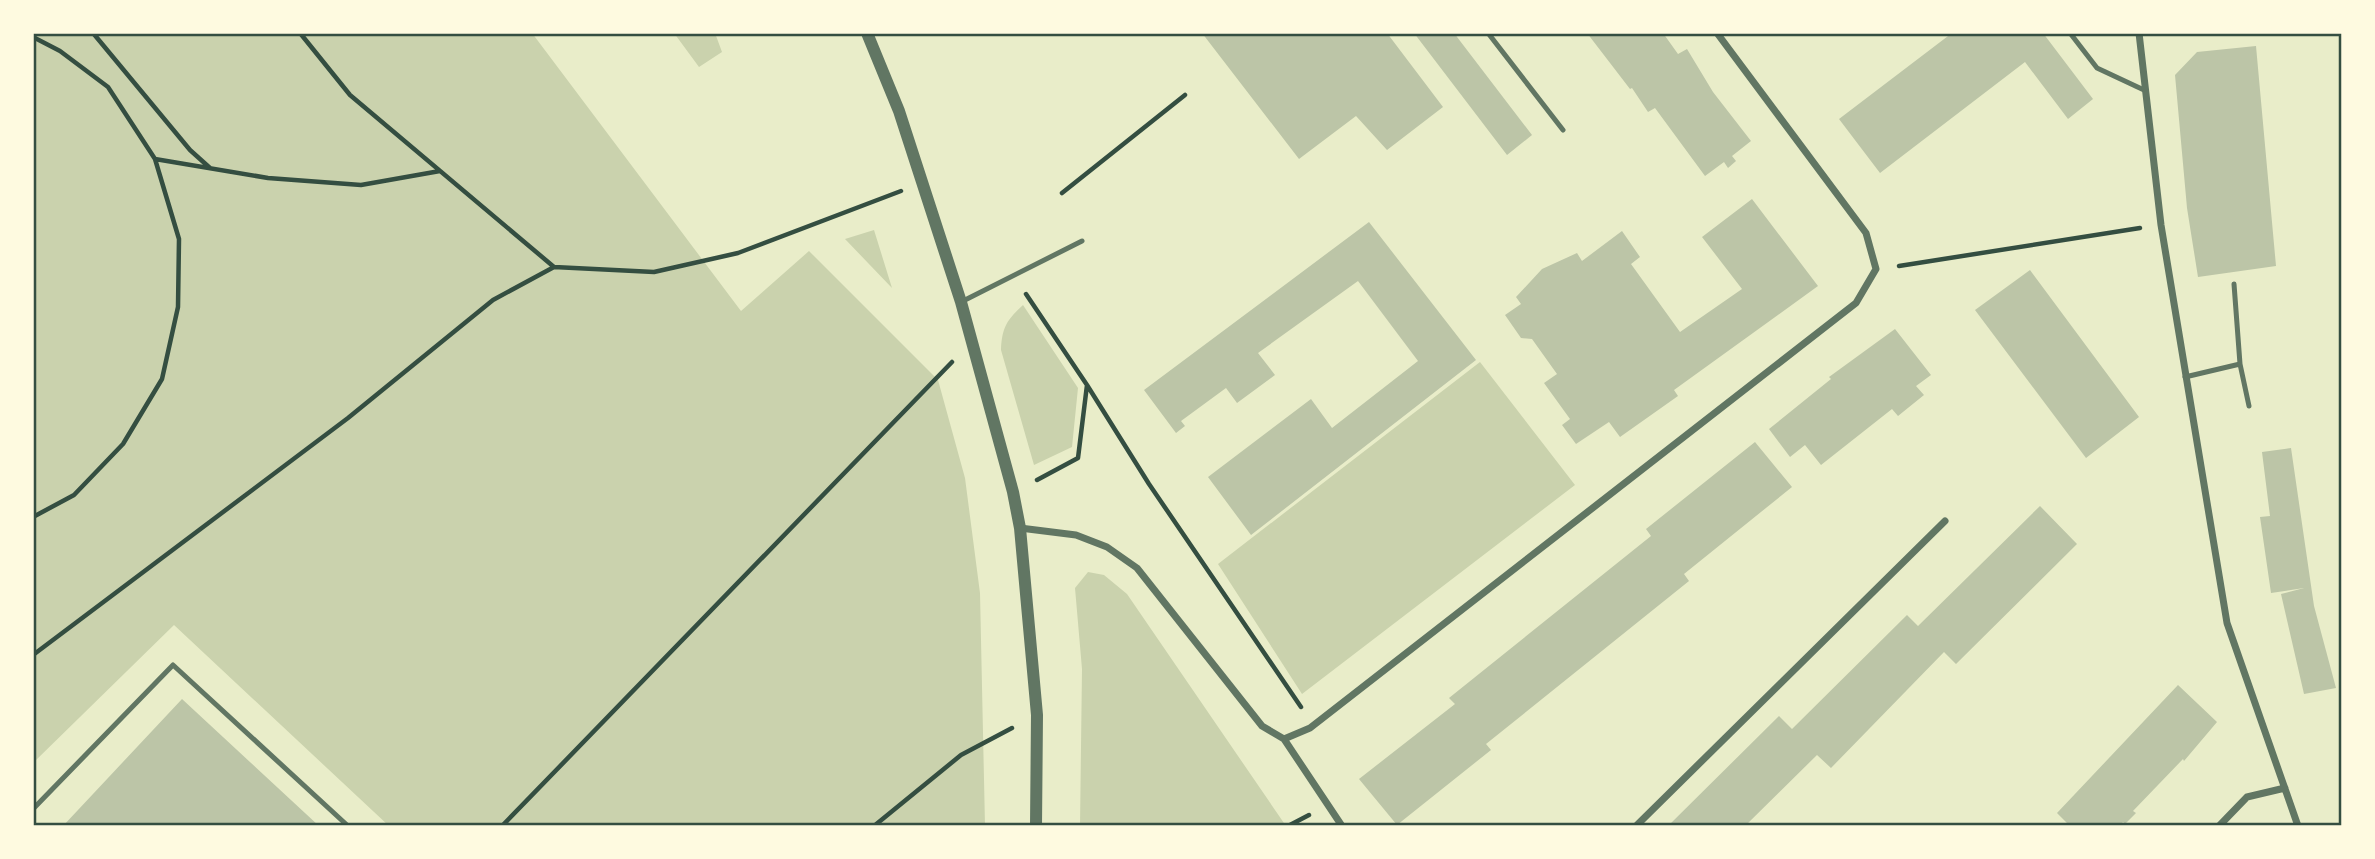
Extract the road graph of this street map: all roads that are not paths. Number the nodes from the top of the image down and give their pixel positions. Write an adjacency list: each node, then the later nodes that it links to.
1 (867, 33): 10 (street)
2 (1488, 33): 7 (lane)
3 (1717, 33): 16 (street)
4 (2070, 33): 6 (lane)
5 (2139, 33): 6 (street)
6 (2144, 90): 12 (street)
7 (1563, 130)
8 (1082, 241): 10 (lane)
9 (2234, 284): 11 (lane)
10 (961, 302): 15 (street)
11 (2240, 364): 12 (lane); 13 (lane)
12 (2185, 377): 17 (street)
13 (2249, 406)
14 (1945, 521): 22 (street)
15 (1020, 528): 16 (street); 20 (street)
16 (1284, 739): 21 (street)
17 (2285, 788): 23 (street); 24 (street)
18 (33, 809): 19 (lane)
19 (348, 826)
20 (1037, 826)
21 (1342, 826)
22 (1636, 826)
23 (2219, 826)
24 (2298, 826)

